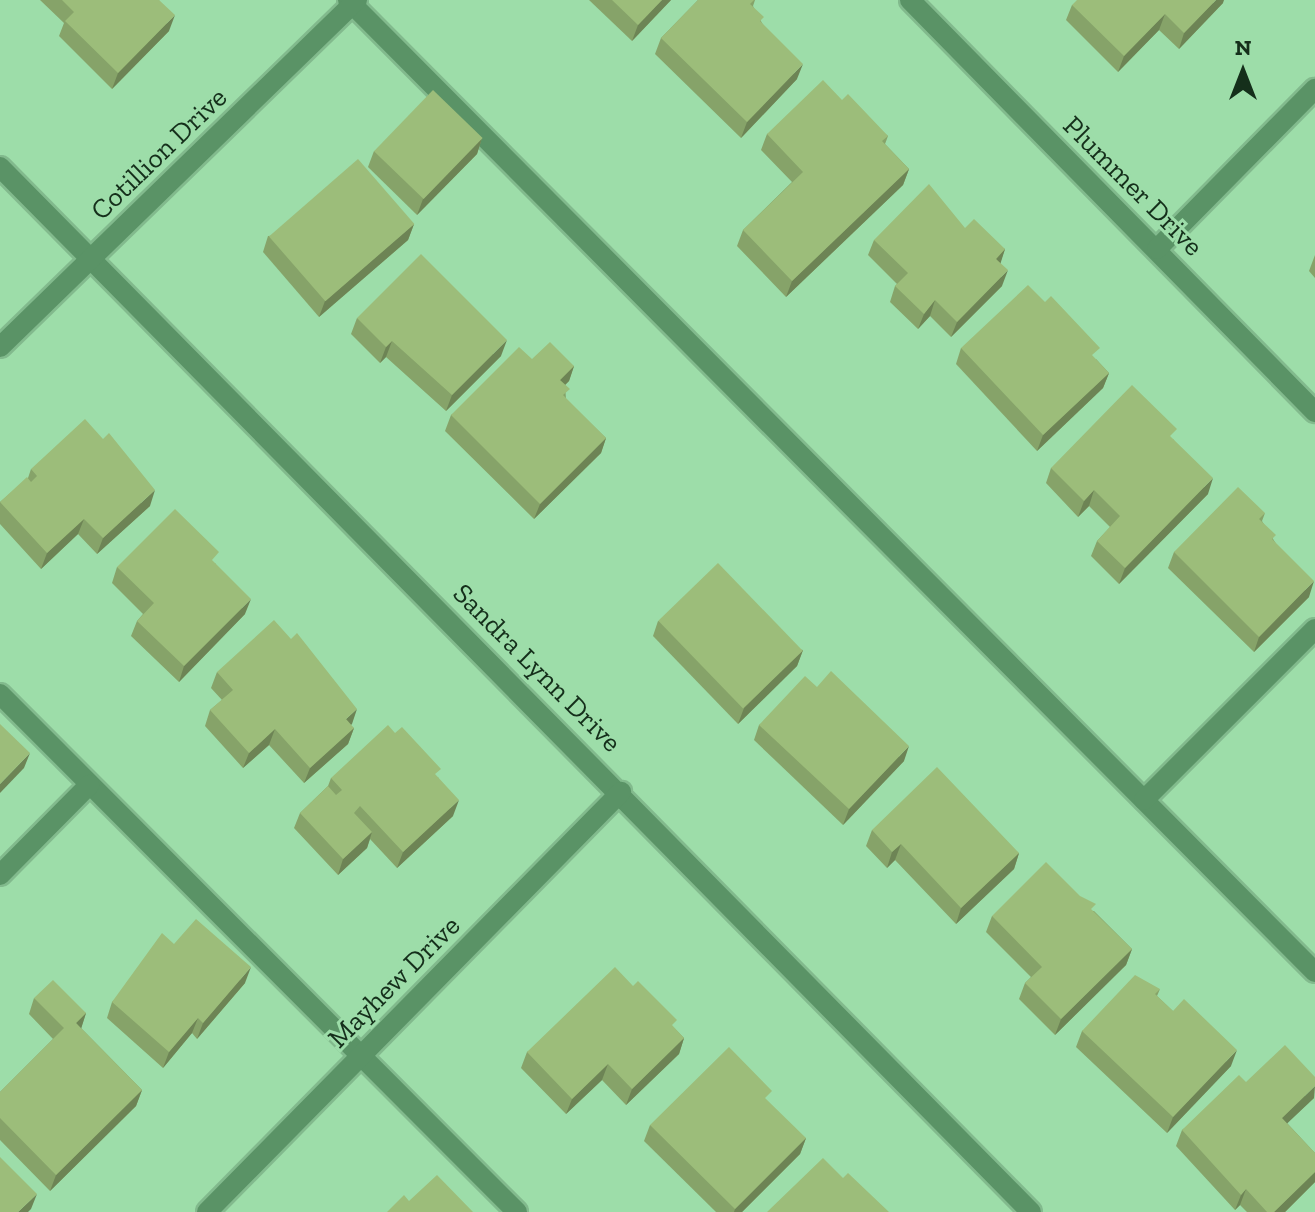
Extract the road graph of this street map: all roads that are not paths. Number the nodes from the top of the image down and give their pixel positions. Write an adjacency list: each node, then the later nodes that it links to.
1 (910, 0): 5 (street, Plummer Drive)
2 (352, 2): 6 (street, Cotillion Drive); 13 (street)
3 (1315, 89): 5 (street)
4 (0, 167): 6 (street, Sandra Lynn Drive)
5 (1157, 249): 8 (street, Plummer Drive)
6 (92, 258): 7 (street, Cotillion Drive); 12 (street, Sandra Lynn Drive)
7 (0, 347)
8 (1315, 412)
9 (1315, 629): 13 (street)
10 (0, 694): 11 (street)
11 (89, 785): 14 (street); 16 (street)
12 (621, 792): 16 (street, Mayhew Drive); 19 (street, Sandra Lynn Drive)
13 (1144, 800): 15 (street)
14 (0, 875)
15 (1315, 972)
16 (359, 1057): 17 (street, Mayhew Drive); 18 (street)
17 (207, 1212)
18 (517, 1212)
19 (1031, 1212)

